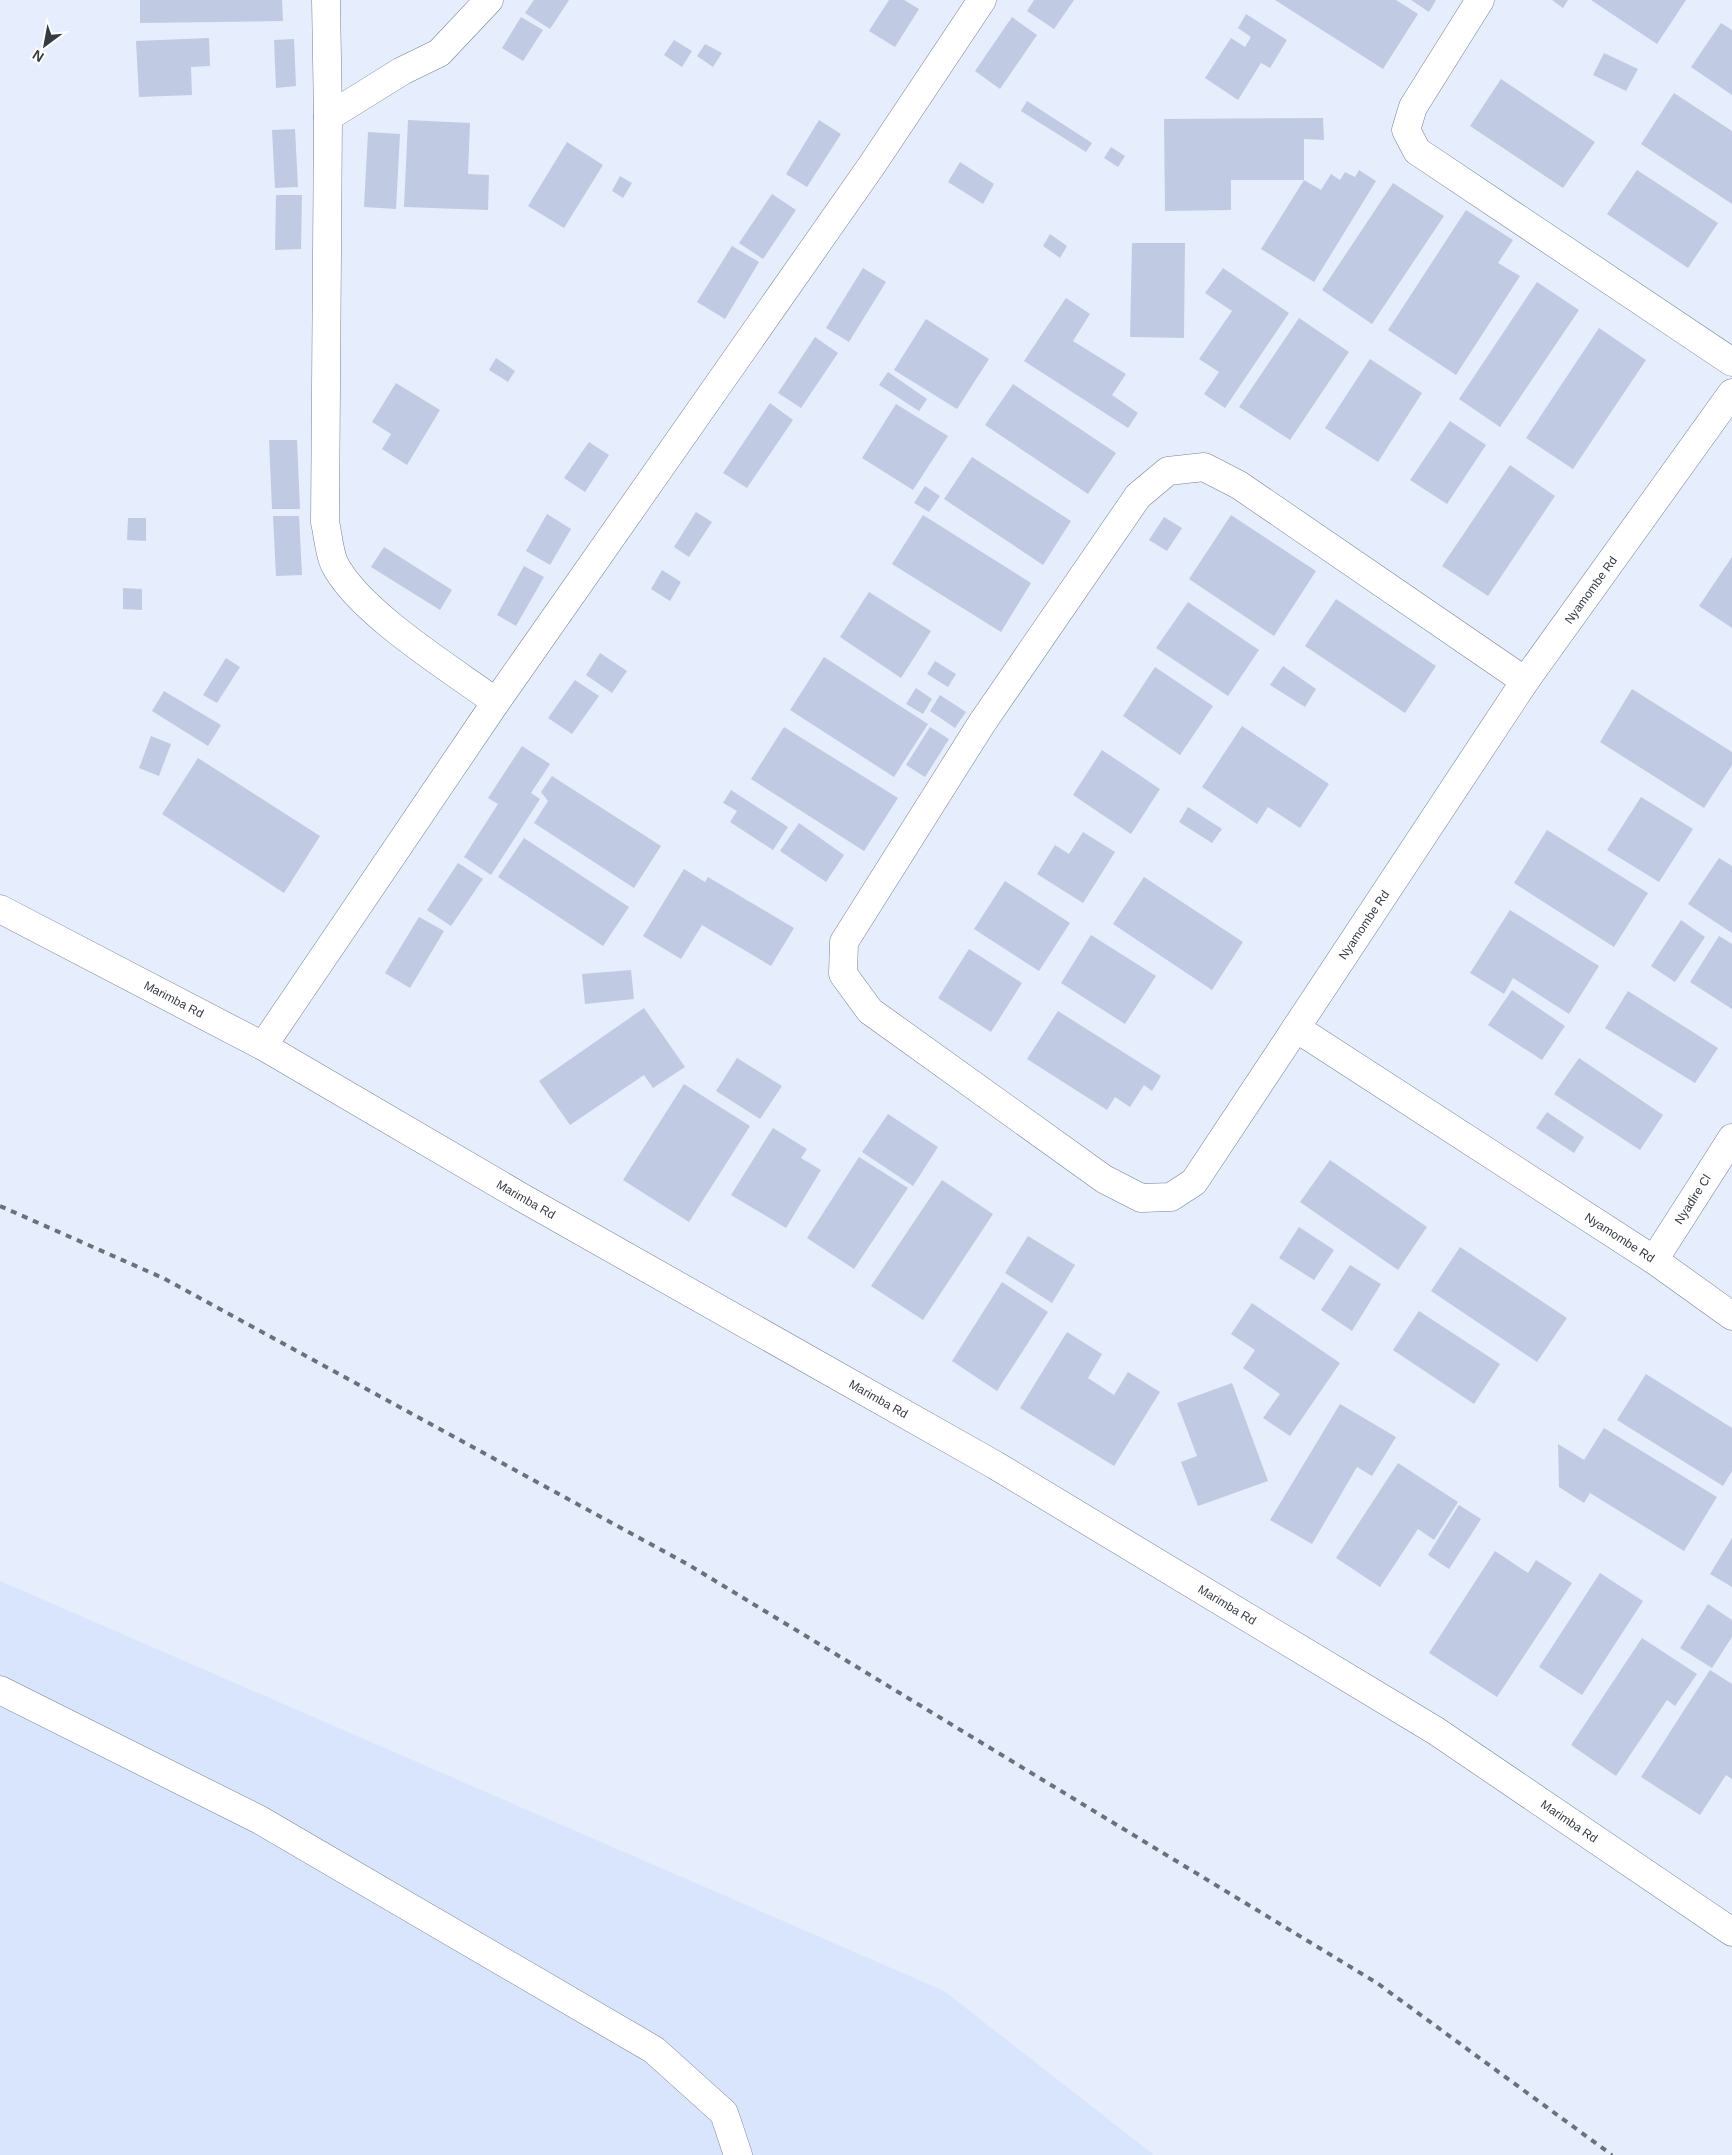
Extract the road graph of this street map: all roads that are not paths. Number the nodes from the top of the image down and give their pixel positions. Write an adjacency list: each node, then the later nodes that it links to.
1 (326, 0): 5 (street)
2 (488, 0): 5 (street)
3 (982, 0): 9 (street)
4 (1480, 0): 6 (street)
5 (328, 117): 9 (street)
6 (1732, 362)
7 (1732, 393): 8 (street, Nyamombe Rd)
8 (1526, 681): 11 (street, Nyamombe Rd); 11 (street)
9 (496, 702): 12 (street)
10 (0, 909): 12 (street, Marimba Rd)
11 (1296, 1028): 14 (street, Nyamombe Rd)
12 (263, 1046): 17 (street, Marimba Rd)
13 (1732, 1138): 14 (street, Nyadire Cl)
14 (1654, 1260): 15 (street, Nyamombe Rd)
15 (1732, 1316)
16 (0, 1690): 18 (street)
17 (1732, 1932)
18 (738, 2155)

